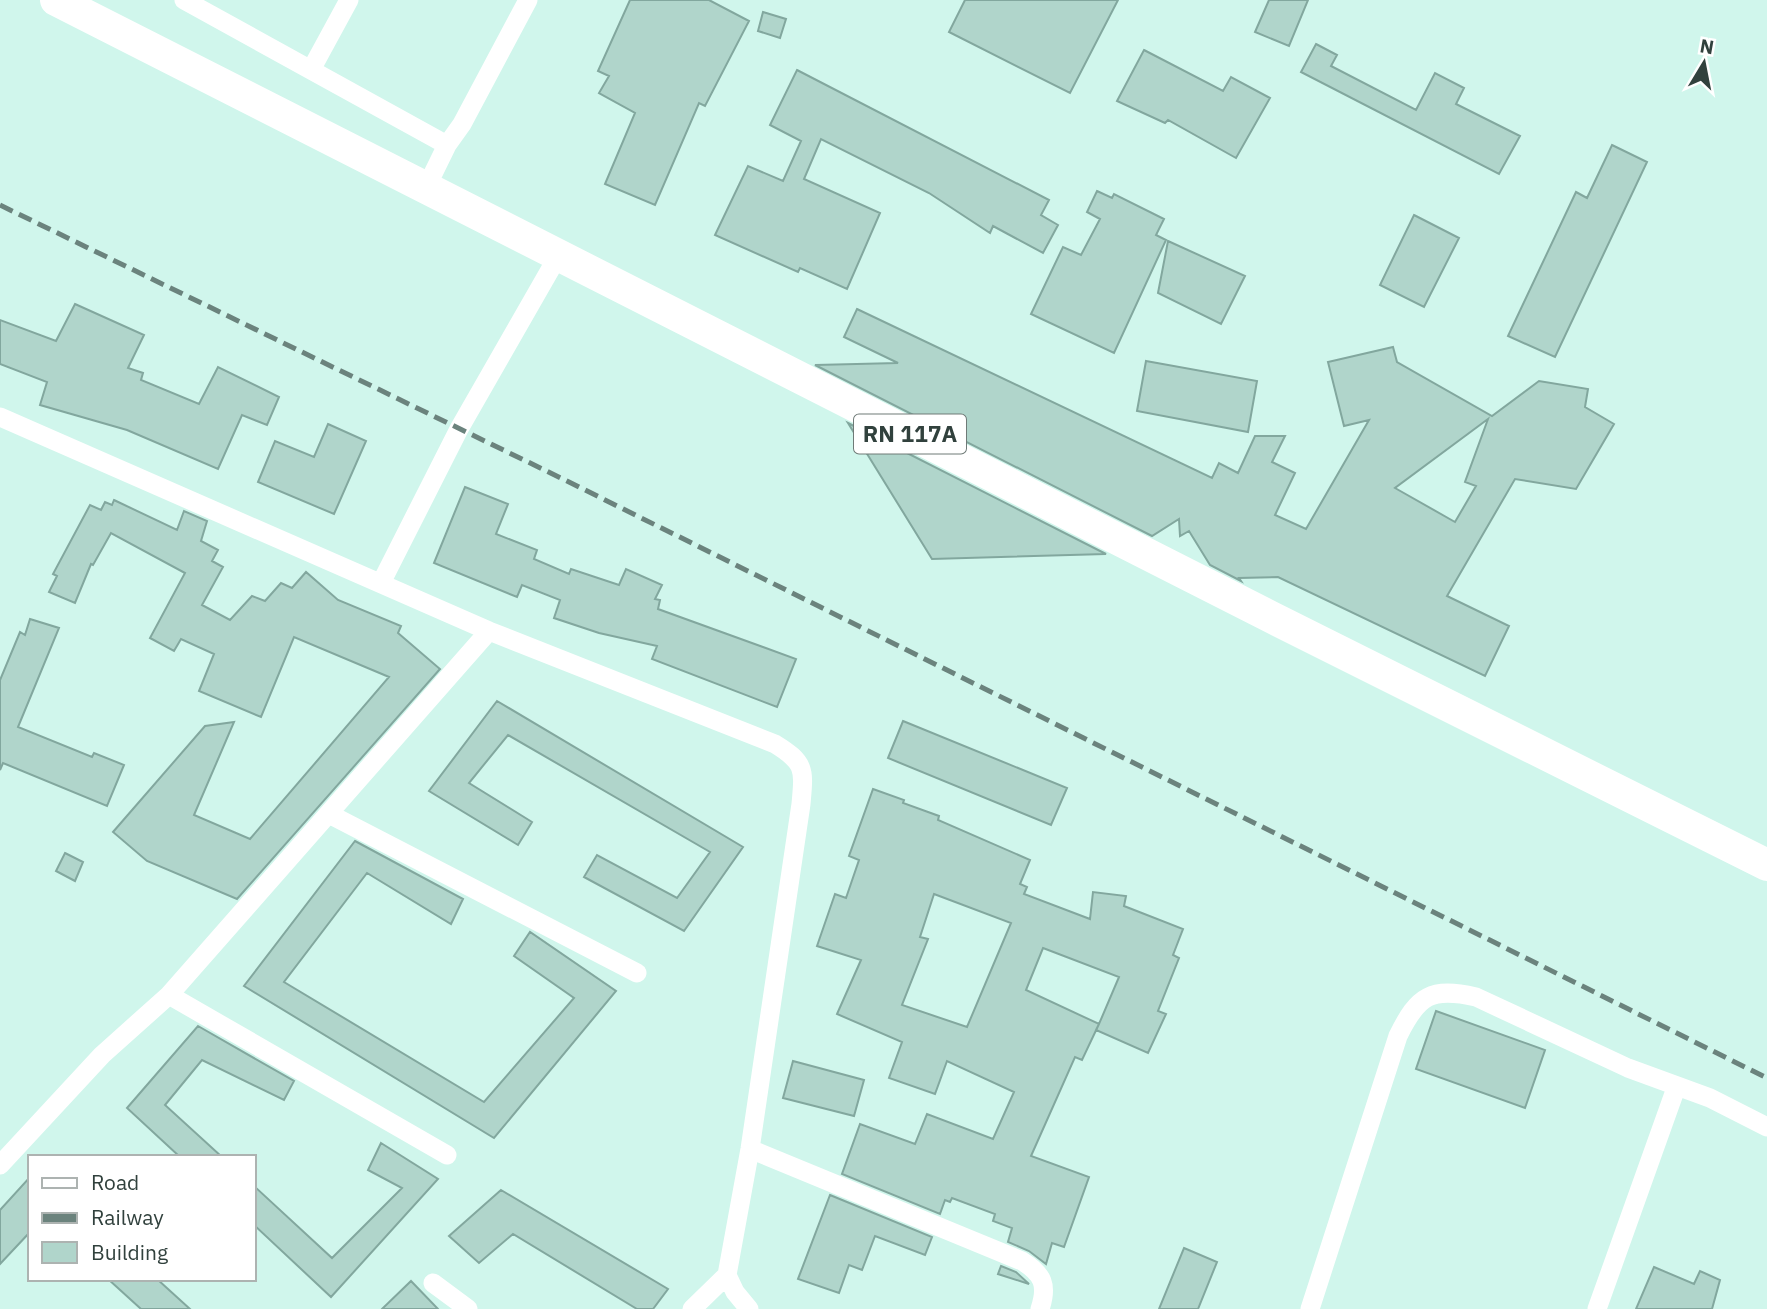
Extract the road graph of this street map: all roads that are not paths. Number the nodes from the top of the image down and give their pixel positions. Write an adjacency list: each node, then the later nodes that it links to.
1 (56, 0): 7 (main road, RN 117A)
2 (184, 0): 5 (street)
3 (349, 0): 5 (street)
4 (528, 0): 6 (street)
5 (312, 68): 6 (street)
6 (447, 145): 7 (street)
7 (426, 188): 8 (main road, RN 117A)
8 (558, 256): 10 (street); 13 (main road, RN 117A)
9 (0, 417): 10 (street)
10 (381, 583): 11 (street)
11 (489, 632): 12 (street); 18 (street)
12 (329, 814): 14 (street); 15 (street)
13 (1767, 865)
14 (637, 973)
15 (169, 995): 19 (street); 20 (street)
16 (1676, 1088): 17 (street); 27 (street); 28 (street)
17 (1767, 1127)
18 (750, 1149): 21 (street); 26 (street)
19 (447, 1155)
20 (0, 1165)
21 (727, 1275): 24 (street); 25 (street)
22 (433, 1283): 23 (street)
23 (468, 1309)
24 (692, 1309)
25 (749, 1309)
26 (1040, 1309)
27 (1310, 1309)
28 (1597, 1309)

